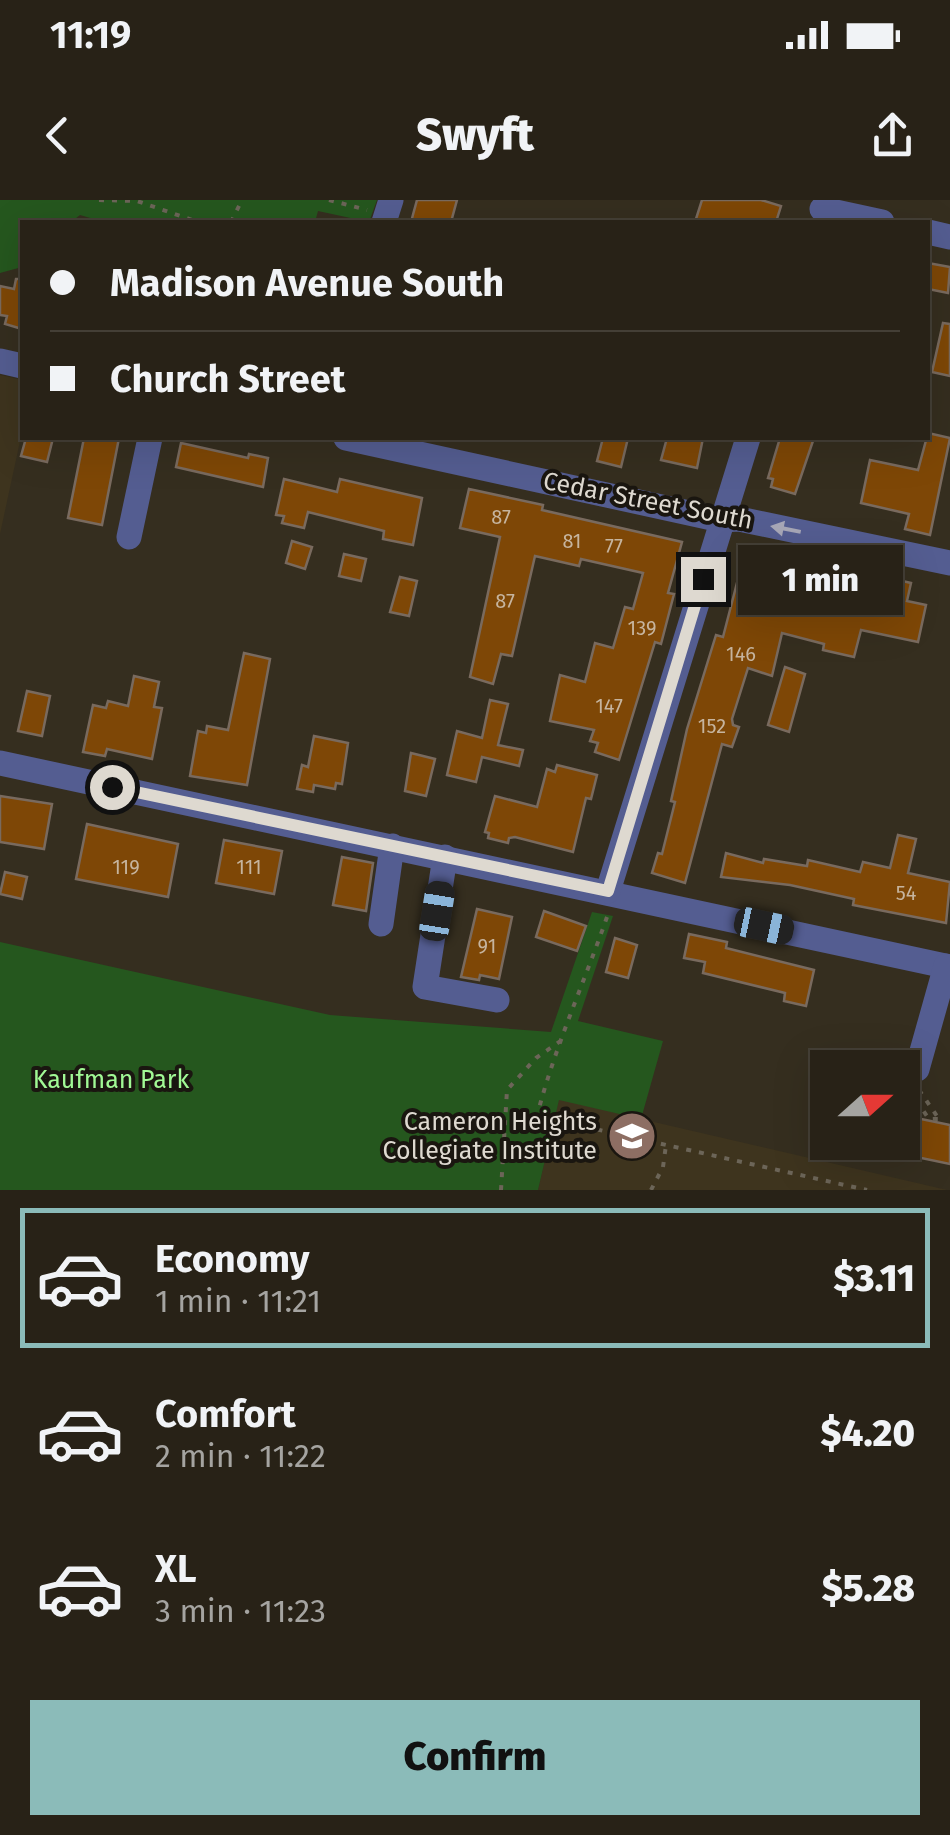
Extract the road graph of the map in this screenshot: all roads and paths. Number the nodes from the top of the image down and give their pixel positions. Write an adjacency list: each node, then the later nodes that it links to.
1 (99, 200): 5 (path)
2 (329, 200): 4 (path)
3 (822, 211): 6 (street)
4 (387, 213)
5 (192, 220)
6 (871, 220)
7 (150, 440): 11 (street)
8 (355, 440): 10 (street, Cedar Street South)
9 (747, 440): 10 (street)
10 (721, 520): 12 (street, Cedar Street South, one-way to 10); 16 (street)
11 (130, 537)
12 (950, 563)
13 (0, 764): 14 (street)
14 (392, 846): 15 (street); 17 (street)
15 (444, 857): 16 (street); 19 (street)
16 (609, 900): 18 (street); 20 (path)
17 (381, 924)
18 (948, 966): 21 (street)
19 (497, 1000)
20 (565, 1038): 23 (path); 24 (path)
21 (920, 1057)
22 (913, 1080): 22 (path)
23 (666, 1146): 25 (path); 26 (path)
24 (500, 1190)
25 (651, 1190)
26 (867, 1190)

